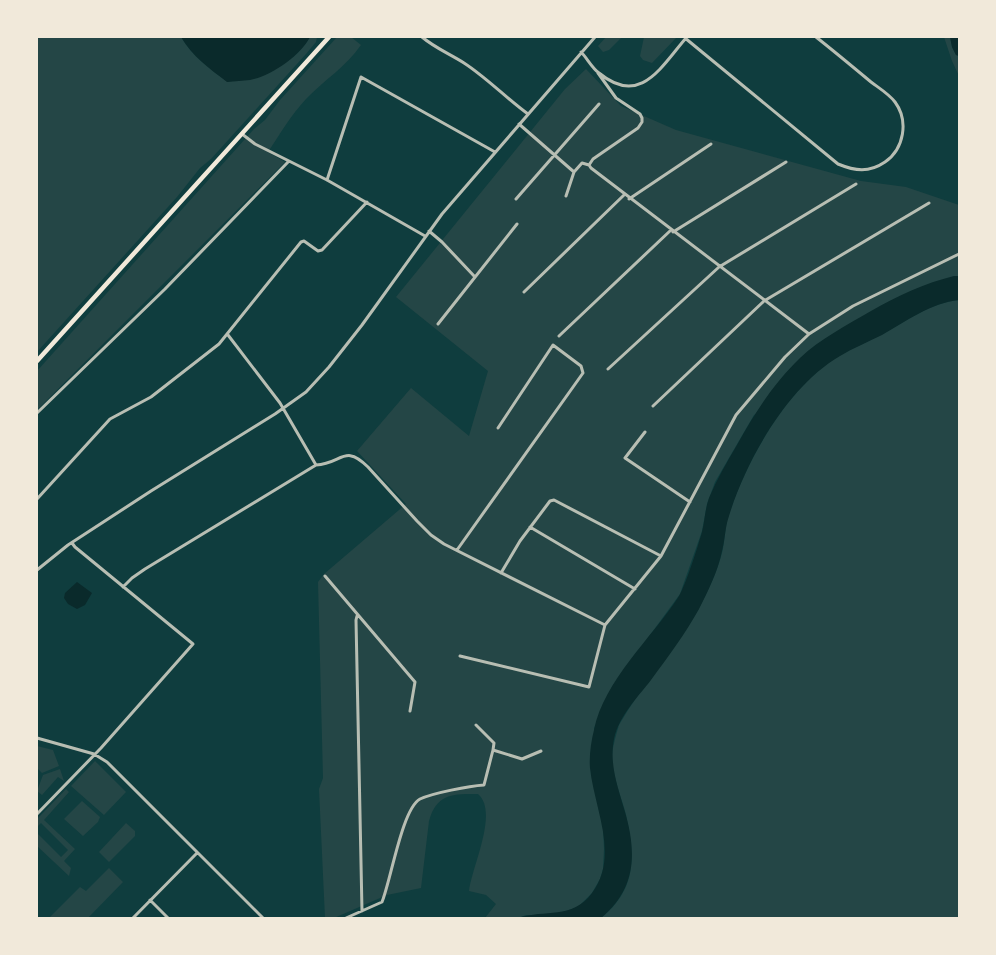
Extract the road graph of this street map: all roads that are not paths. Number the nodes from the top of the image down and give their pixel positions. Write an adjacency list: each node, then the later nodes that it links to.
1 (422, 37): 9 (street)
2 (595, 37): 6 (street)
3 (816, 37): 5 (street)
4 (328, 38): 11 (main road)
5 (686, 38): 7 (street)
6 (581, 52): 7 (street); 9 (street)
7 (598, 73): 17 (street)
8 (600, 104): 14 (street)
9 (528, 114): 10 (street)
10 (519, 124): 13 (street); 14 (street)
11 (242, 134): 15 (street); 40 (main road)
12 (711, 144): 24 (street)
13 (495, 152): 19 (street); 28 (street)
14 (554, 155): 18 (street); 23 (street)
15 (289, 161): 19 (street); 44 (street)
16 (786, 162): 29 (street)
17 (589, 165): 18 (street); 21 (street)
18 (574, 172): 22 (street)
19 (327, 180): 25 (street)
20 (856, 184): 32 (street)
21 (624, 195): 24 (street); 34 (street)
22 (566, 196)
23 (516, 199)
24 (629, 199): 29 (street)
25 (367, 202): 30 (street); 38 (street)
26 (929, 203): 35 (street)
27 (517, 224): 33 (street)
28 (428, 231): 30 (street); 33 (street)
29 (672, 231): 32 (street); 39 (street)
30 (425, 236): 43 (street)
31 (959, 254): 37 (street)
32 (719, 267): 35 (street); 41 (street)
33 (475, 277): 36 (street)
34 (524, 292)
35 (764, 301): 37 (street); 42 (street)
36 (438, 324)
37 (809, 334): 49 (street)
38 (228, 335): 43 (street); 48 (street)
39 (559, 336)
40 (37, 361)
41 (608, 369)
42 (653, 406)
43 (283, 409): 47 (street); 51 (street)
44 (37, 413)
45 (498, 428): 52 (street)
46 (645, 432): 49 (street)
47 (316, 465): 52 (street); 57 (street)
48 (37, 499)
49 (690, 502): 53 (street)
50 (530, 528): 53 (street); 55 (street); 58 (street)
51 (72, 543): 54 (street); 57 (street)
52 (457, 550): 55 (street)
53 (661, 556): 58 (street)
54 (37, 570)
55 (502, 573): 60 (street)
56 (325, 576): 59 (street)
57 (124, 587): 67 (street)
58 (635, 589): 60 (street)
59 (358, 616): 62 (street); 71 (street)
60 (605, 625): 61 (street)
61 (460, 656)
62 (410, 711)
63 (476, 725): 65 (street)
64 (37, 738): 67 (street)
65 (494, 750): 66 (street); 71 (street)
66 (541, 752)
67 (94, 754): 68 (street); 69 (street)
68 (37, 814)
69 (197, 852): 70 (street); 74 (street)
70 (150, 900): 72 (street); 73 (street)
71 (362, 911): 75 (street)
72 (133, 918)
73 (168, 918)
74 (263, 918)
75 (346, 918)

